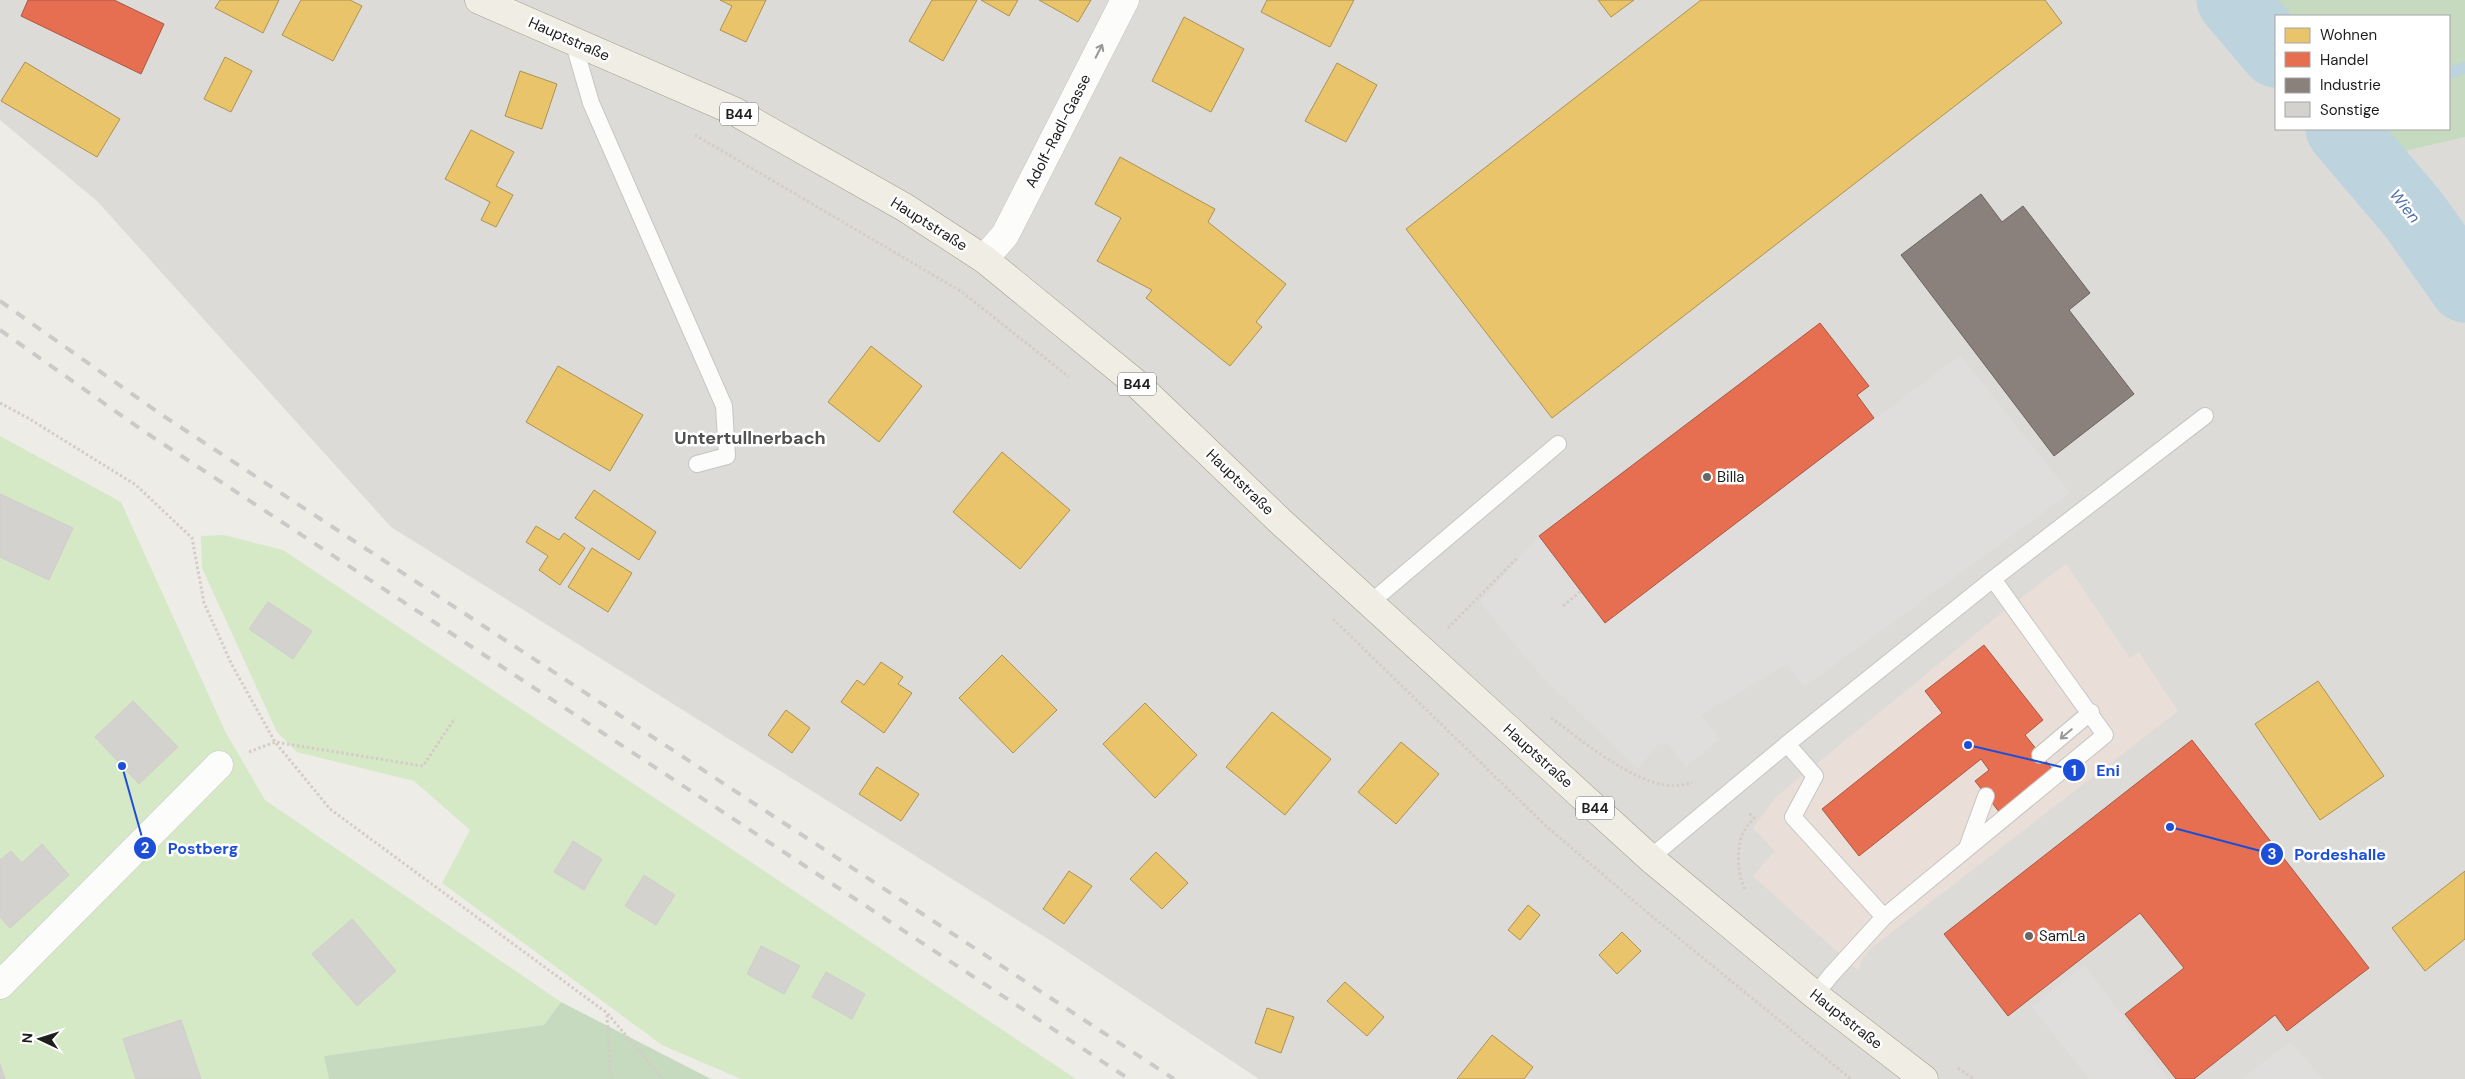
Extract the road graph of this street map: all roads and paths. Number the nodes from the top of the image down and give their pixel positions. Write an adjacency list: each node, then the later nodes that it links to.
1 (479, 0): 3 (main road, Hauptstraße / B44)
2 (1125, 0): 5 (street, Adolf-Radl-Gasse, one-way to 2)
3 (574, 41): 5 (main road, Hauptstraße / B44); 10 (lane)
4 (691, 132): 6 (path)
5 (984, 258): 14 (main road, Hauptstraße / B44)
6 (1072, 379)
7 (0, 403): 23 (path)
8 (2205, 416): 12 (lane)
9 (1558, 444): 14 (lane)
10 (697, 464)
11 (1518, 557): 18 (path)
12 (1993, 579): 20 (lane); 24 (lane)
13 (1581, 591): 15 (path)
14 (1370, 603): 30 (main road, Hauptstraße / B44)
15 (1563, 606)
16 (1328, 615): 39 (path)
17 (1441, 623): 18 (path)
18 (1447, 628): 19 (path)
19 (1454, 635)
20 (2091, 712): 25 (lane, one-way to 25); 29 (lane)
21 (1546, 714): 27 (path)
22 (455, 718): 23 (path)
23 (275, 742): 26 (path); 35 (path)
24 (1787, 744): 27 (lane); 32 (lane)
25 (2040, 755)
26 (219, 765): 33 (street)
27 (1726, 794): 30 (lane); 31 (path)
28 (1986, 796): 29 (lane)
29 (1967, 849): 32 (lane)
30 (1650, 858): 34 (main road, Hauptstraße / B44)
31 (1746, 891)
32 (1884, 917): 34 (lane)
33 (0, 985)
34 (1815, 995): 40 (main road, Hauptstraße / B44)
35 (607, 1013): 37 (path); 38 (path)
36 (1951, 1064): 41 (path)
37 (611, 1079)
38 (663, 1079)
39 (1851, 1079)
40 (1924, 1079)
41 (1974, 1079)

